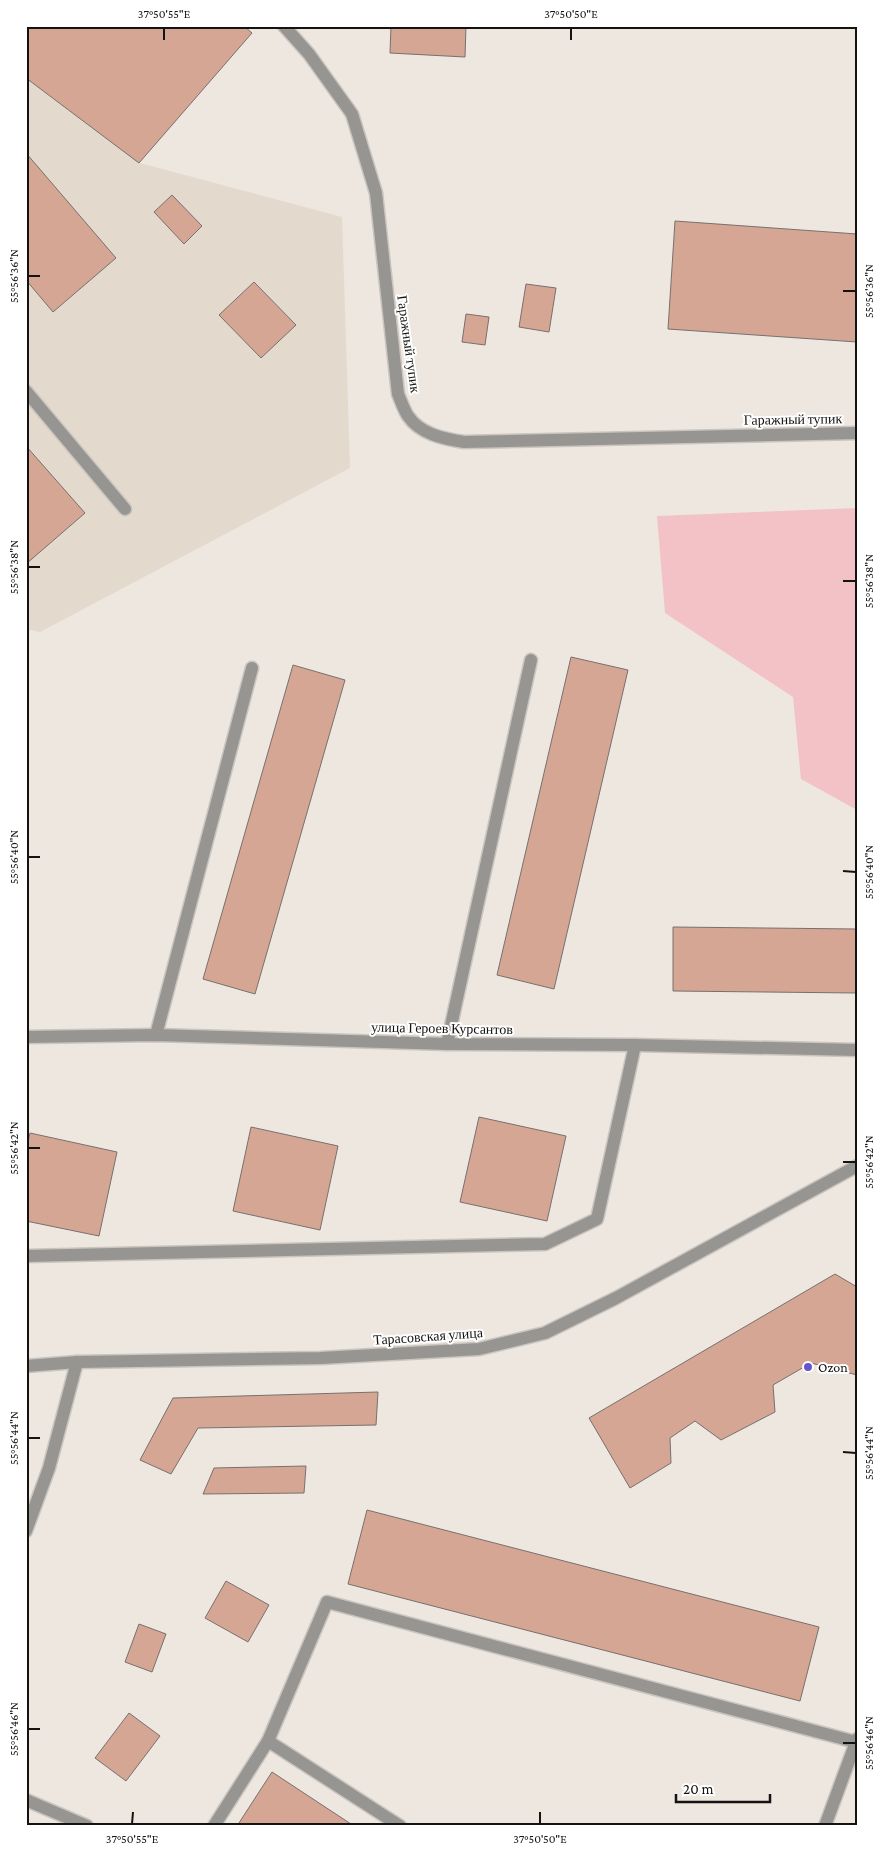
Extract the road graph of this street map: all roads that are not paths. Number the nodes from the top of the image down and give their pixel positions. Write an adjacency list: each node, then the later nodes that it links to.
1 (284, 26): 3 (street, Гаражный тупик)
2 (26, 391): 4 (street)
3 (857, 433)
4 (125, 509)
5 (531, 660): 9 (street)
6 (252, 668): 7 (street)
7 (156, 1036): 8 (street, улица Героев Курсантов); 9 (street, улица Героев Курсантов)
8 (26, 1037)
9 (447, 1044): 10 (street, улица Героев Курсантов)
10 (635, 1045): 11 (street, улица Героев Курсантов); 13 (street)
11 (857, 1050)
12 (857, 1166): 14 (street, Тарасовская улица)
13 (26, 1256)
14 (77, 1362): 15 (street, Тарасовская улица); 16 (street)
15 (26, 1366)
16 (30, 1507): 17 (street)
17 (26, 1531)
18 (856, 1740): 19 (street); 24 (street)
19 (268, 1741): 22 (street); 23 (street)
20 (26, 1800): 21 (street)
21 (87, 1826)
22 (214, 1826)
23 (400, 1826)
24 (825, 1826)

